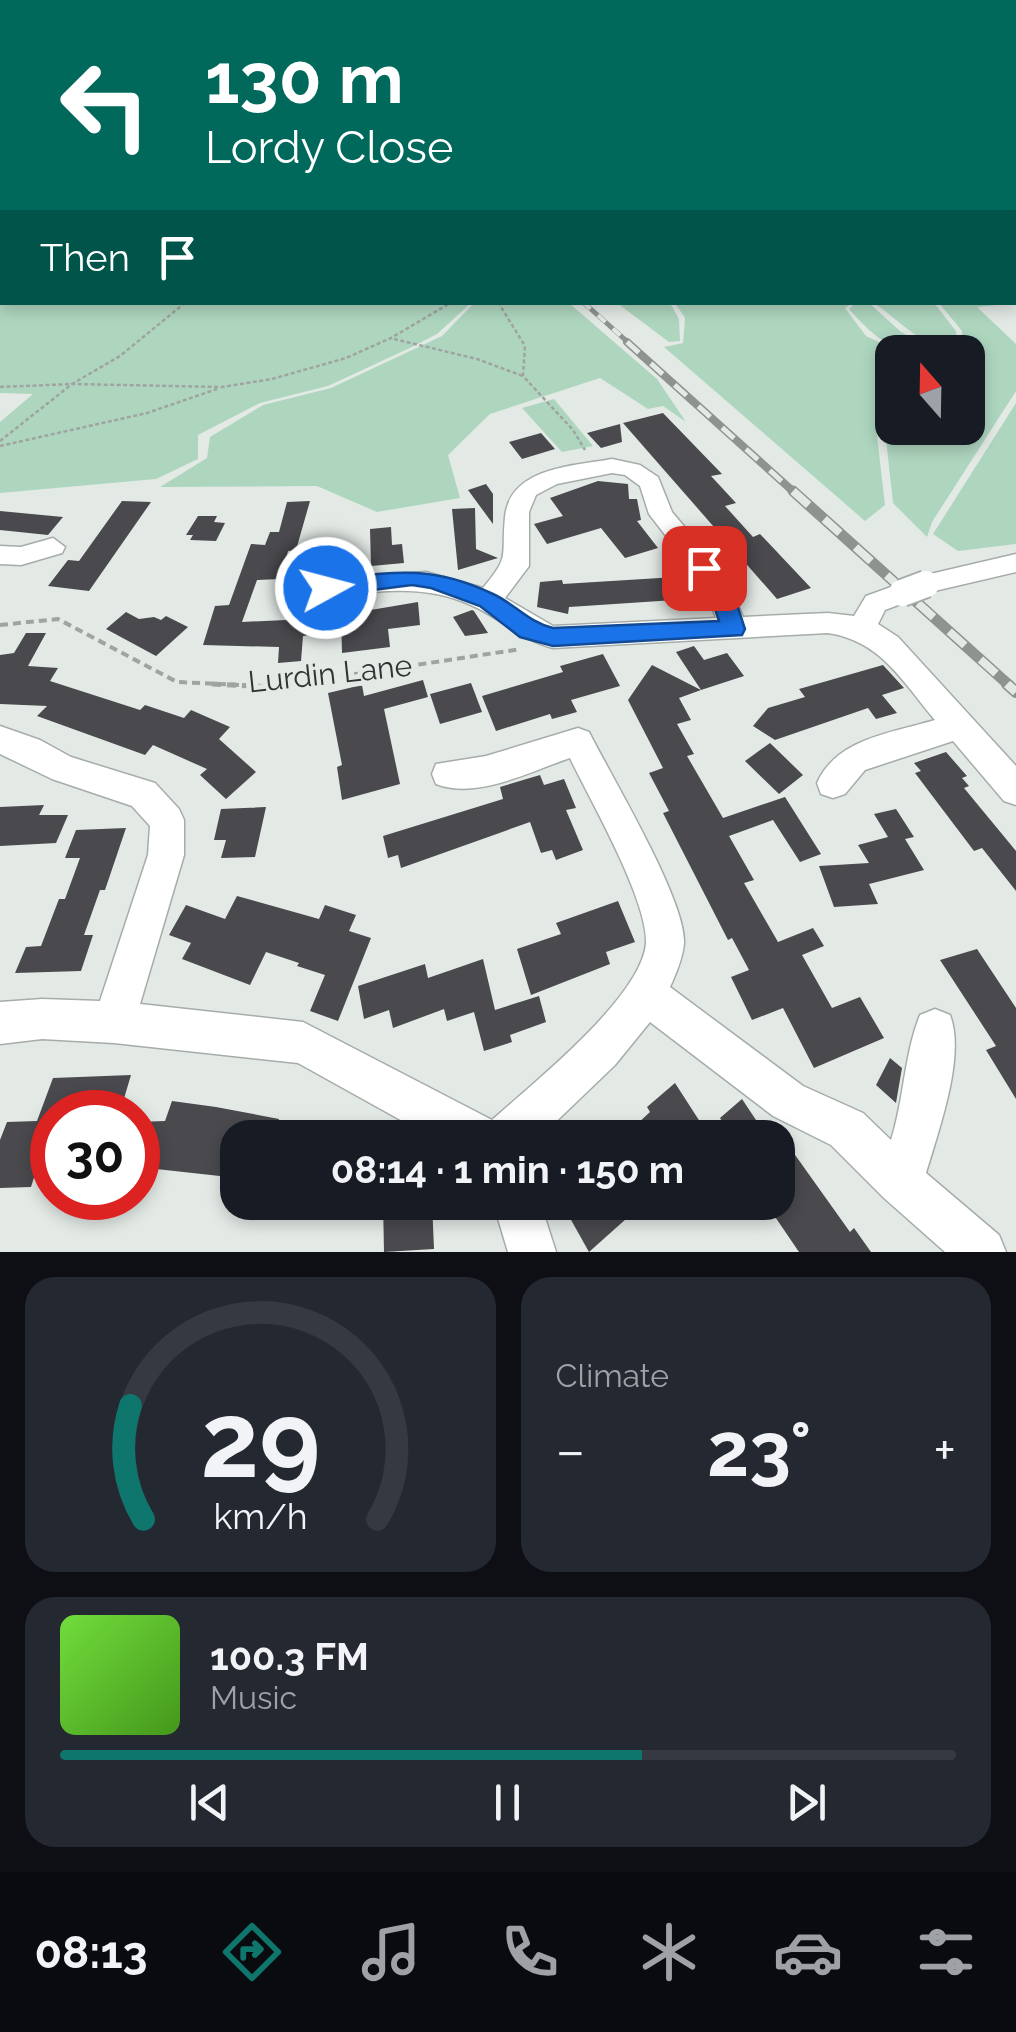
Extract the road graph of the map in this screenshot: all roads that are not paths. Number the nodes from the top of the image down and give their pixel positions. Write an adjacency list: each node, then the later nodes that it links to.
1 (53, 547): 2 (street)
2 (10, 561)
3 (1016, 563): 6 (street)
4 (319, 580): 5 (street)
5 (488, 600): 7 (street); 7 (street)
6 (862, 628): 7 (street); 8 (street)
7 (734, 629)
8 (959, 726): 11 (street); 12 (street)
9 (0, 740): 15 (street)
10 (448, 774): 13 (street)
11 (832, 783)
12 (1016, 790)
13 (646, 994): 18 (street); 19 (street)
14 (0, 1022): 15 (street)
15 (114, 1022): 17 (street)
16 (935, 1030): 19 (street)
17 (446, 1120)
18 (525, 1120)
19 (900, 1182): 22 (street)
20 (522, 1220): 21 (street)
21 (532, 1252)
22 (982, 1252)

